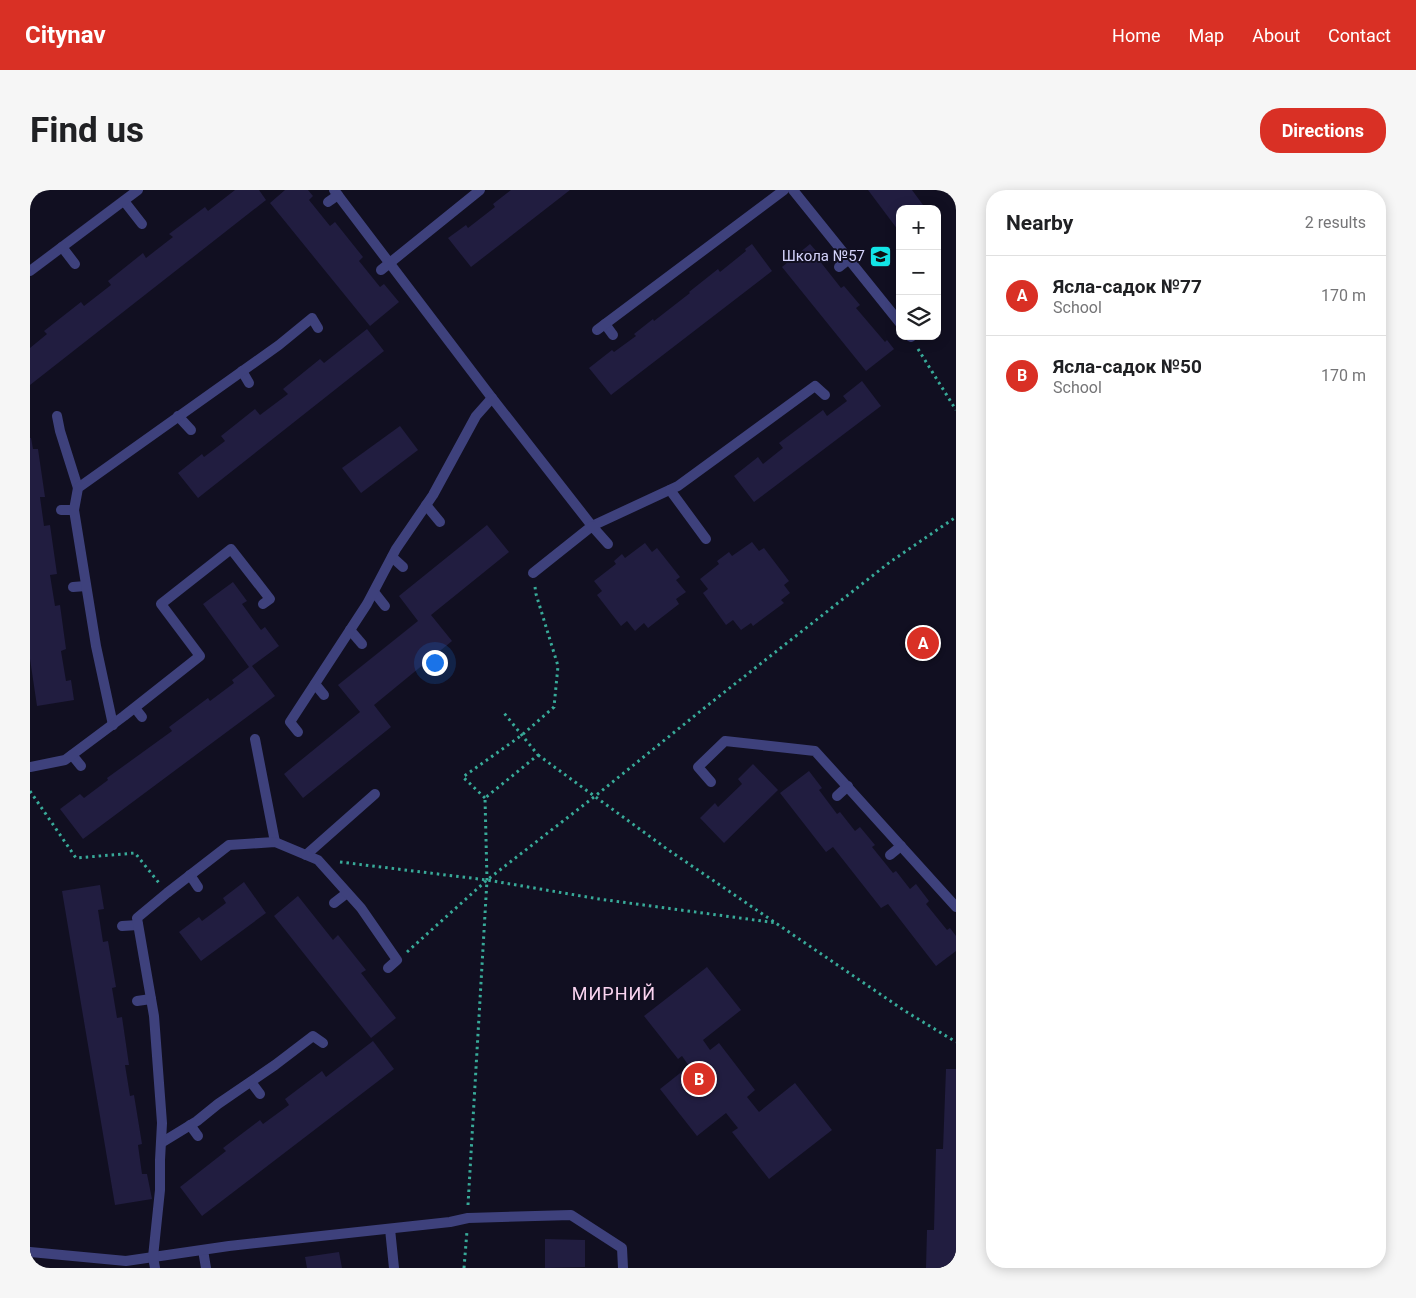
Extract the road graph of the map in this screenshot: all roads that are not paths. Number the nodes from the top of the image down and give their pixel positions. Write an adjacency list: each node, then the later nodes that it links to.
1 (138, 190): 8 (lane)
2 (480, 190): 16 (lane)
3 (784, 190): 11 (lane)
4 (793, 190): 14 (lane)
5 (953, 190): 7 (lane)
6 (336, 192): 9 (lane); 16 (lane)
7 (956, 194)
8 (124, 201): 10 (lane); 12 (lane)
9 (328, 202)
10 (142, 224)
11 (717, 240): 13 (lane); 19 (lane)
12 (62, 247): 15 (lane); 18 (lane)
13 (724, 249)
14 (849, 259): 17 (lane); 21 (lane)
15 (75, 264)
16 (385, 266): 29 (lane)
17 (839, 267)
18 (30, 271)
19 (658, 285): 20 (lane); 25 (lane)
20 (665, 294)
21 (891, 311): 22 (lane); 23 (lane)
22 (896, 318)
23 (882, 319)
24 (318, 328): 26 (lane)
25 (613, 335)
26 (242, 372): 27 (lane); 31 (lane)
27 (249, 383)
28 (825, 395): 33 (lane)
29 (492, 398): 39 (lane); 43 (lane)
30 (57, 416): 35 (lane)
31 (178, 416): 32 (lane); 37 (lane)
32 (191, 430)
33 (754, 430): 36 (lane); 38 (lane)
34 (48, 431): 35 (lane)
35 (60, 431): 37 (lane)
36 (760, 440)
37 (78, 488): 41 (lane)
38 (670, 490): 43 (lane); 44 (lane)
39 (426, 505): 42 (lane); 46 (lane)
40 (61, 510): 41 (lane)
41 (74, 510): 49 (lane)
42 (440, 522)
43 (592, 526): 45 (lane); 48 (lane)
44 (706, 539)
45 (608, 544)
46 (392, 557): 47 (lane); 51 (lane)
47 (403, 567)
48 (533, 573)
49 (86, 586): 50 (lane); 57 (lane)
50 (73, 587)
51 (374, 592): 53 (lane); 54 (lane)
52 (264, 604): 56 (lane)
53 (385, 606)
54 (350, 630): 55 (lane); 60 (lane)
55 (362, 644)
56 (200, 656): 59 (lane); 62 (lane)
57 (99, 659): 58 (lane); 64 (lane)
58 (88, 661)
59 (207, 665)
60 (315, 684): 61 (lane); 65 (lane)
61 (324, 695)
62 (134, 708): 63 (lane); 64 (lane)
63 (142, 717)
64 (112, 724): 67 (lane)
65 (298, 732)
66 (254, 739): 74 (lane)
67 (72, 755): 68 (lane); 69 (lane)
68 (81, 766)
69 (30, 767)
70 (711, 782): 71 (lane)
71 (848, 786): 73 (lane); 75 (lane)
72 (375, 794): 76 (lane)
73 (837, 796)
74 (275, 842): 76 (lane); 78 (lane)
75 (901, 846): 77 (lane); 82 (lane)
76 (306, 855): 80 (lane)
77 (890, 855)
78 (190, 875): 79 (lane); 84 (lane)
79 (198, 887)
80 (347, 893): 81 (lane); 86 (lane)
81 (334, 903)
82 (955, 906): 83 (lane)
83 (946, 913)
84 (138, 925): 85 (lane); 87 (lane)
85 (122, 926)
86 (388, 968)
87 (150, 999): 88 (lane); 90 (lane)
88 (137, 1001)
89 (323, 1043): 92 (lane)
90 (158, 1078): 91 (lane); 96 (lane)
91 (146, 1079)
92 (251, 1082): 93 (lane); 94 (lane)
93 (260, 1094)
94 (190, 1125): 95 (lane); 96 (lane)
95 (198, 1136)
96 (161, 1144): 100 (lane)
97 (390, 1229): 98 (lane); 103 (lane); 104 (lane)
98 (203, 1250): 100 (lane); 102 (lane)
99 (30, 1252): 100 (lane)
100 (153, 1257): 101 (lane)
101 (155, 1268)
102 (206, 1268)
103 (394, 1268)
104 (623, 1268)

